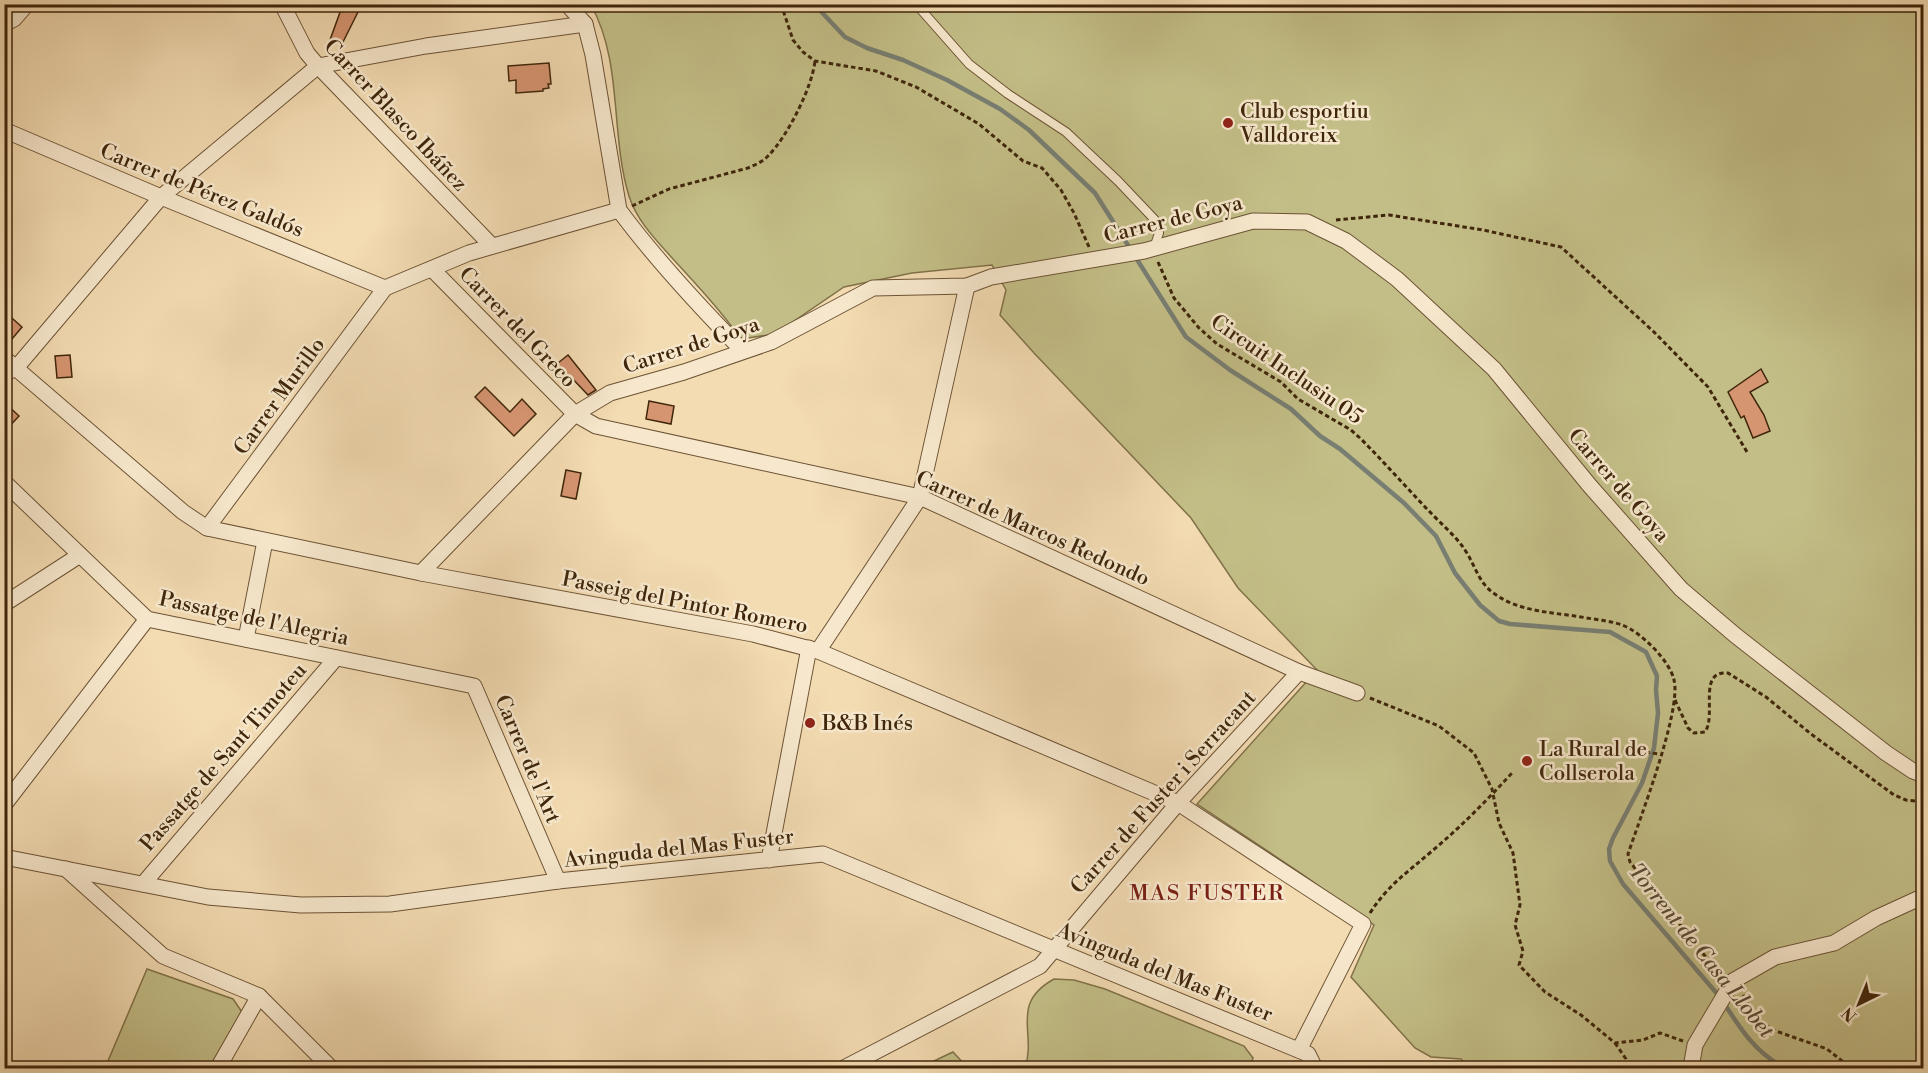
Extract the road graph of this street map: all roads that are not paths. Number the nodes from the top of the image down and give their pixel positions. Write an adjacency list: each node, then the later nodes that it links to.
1 (27, 4): 5 (street)
2 (282, 4): 7 (street, Carrer Blasco Ibáñez)
3 (567, 4): 6 (street)
4 (916, 4): 12 (lane)
5 (4, 24)
6 (585, 24): 7 (street); 10 (street)
7 (318, 66): 9 (street); 11 (street, Carrer Blasco Ibáñez)
8 (4, 130): 9 (street, Carrer de Pérez Galdós)
9 (161, 198): 15 (street, Carrer de Pérez Galdós); 17 (street)
10 (619, 210): 11 (street); 16 (street)
11 (492, 246): 13 (street)
12 (1149, 250): 14 (street, Carrer de Goya); 33 (street, Carrer de Goya)
13 (432, 268): 15 (street); 18 (street, Carrer del Greco)
14 (968, 286): 16 (street, Carrer de Goya); 20 (street)
15 (385, 288): 21 (street, Carrer Murillo)
16 (742, 350): 18 (street, Carrer de Goya)
17 (8, 366): 21 (street, Passeig del Pintor Romero)
18 (575, 414): 20 (street, Carrer de Marcos Redondo); 24 (street, Carrer de Goya)
19 (4, 482): 23 (street, Passatge de l'Alegria)
20 (920, 497): 28 (street); 30 (street, Carrer de Marcos Redondo)
21 (207, 528): 22 (street, Passeig del Pintor Romero)
22 (265, 542): 24 (street, Passeig del Pintor Romero); 27 (street)
23 (80, 555): 25 (street); 26 (street, Passatge de l'Alegria)
24 (422, 573): 28 (street, Passeig del Pintor Romero)
25 (4, 604)
26 (147, 619): 27 (street, Passatge de l'Alegria); 35 (street)
27 (246, 639): 29 (street, Passatge de l'Alegria)
28 (814, 650): 34 (street, Passeig del Pintor Romero); 37 (street)
29 (336, 658): 31 (street, Passatge de l'Alegria); 40 (street, Passatge de Sant Timoteu)
30 (1299, 672): 32 (street, Carrer de Marcos Redondo); 34 (street, Carrer de Fuster i Serracant)
31 (474, 686): 39 (street, Carrer de l'Art)
32 (1357, 693)
33 (1923, 775)
34 (1178, 803): 42 (street, Carrer de Fuster i Serracant); 44 (street, Passeig del Pintor Romero)
35 (4, 805)
36 (4, 857): 38 (street, Avinguda del Mas Fuster)
37 (769, 860): 39 (street, Avinguda del Mas Fuster); 42 (street, Avinguda del Mas Fuster)
38 (66, 869): 40 (street, Avinguda del Mas Fuster); 43 (street)
39 (558, 881): 40 (street, Avinguda del Mas Fuster)
40 (143, 884)
41 (1923, 896): 49 (street)
42 (1053, 949): 44 (street, Avinguda del Mas Fuster); 47 (street, Carrer de Fuster i Serracant)
43 (259, 996): 45 (street); 46 (street)
44 (1299, 1050): 48 (street, Avinguda del Mas Fuster)
45 (218, 1068)
46 (331, 1068)
47 (844, 1068)
48 (1315, 1068)
49 (1691, 1068)

